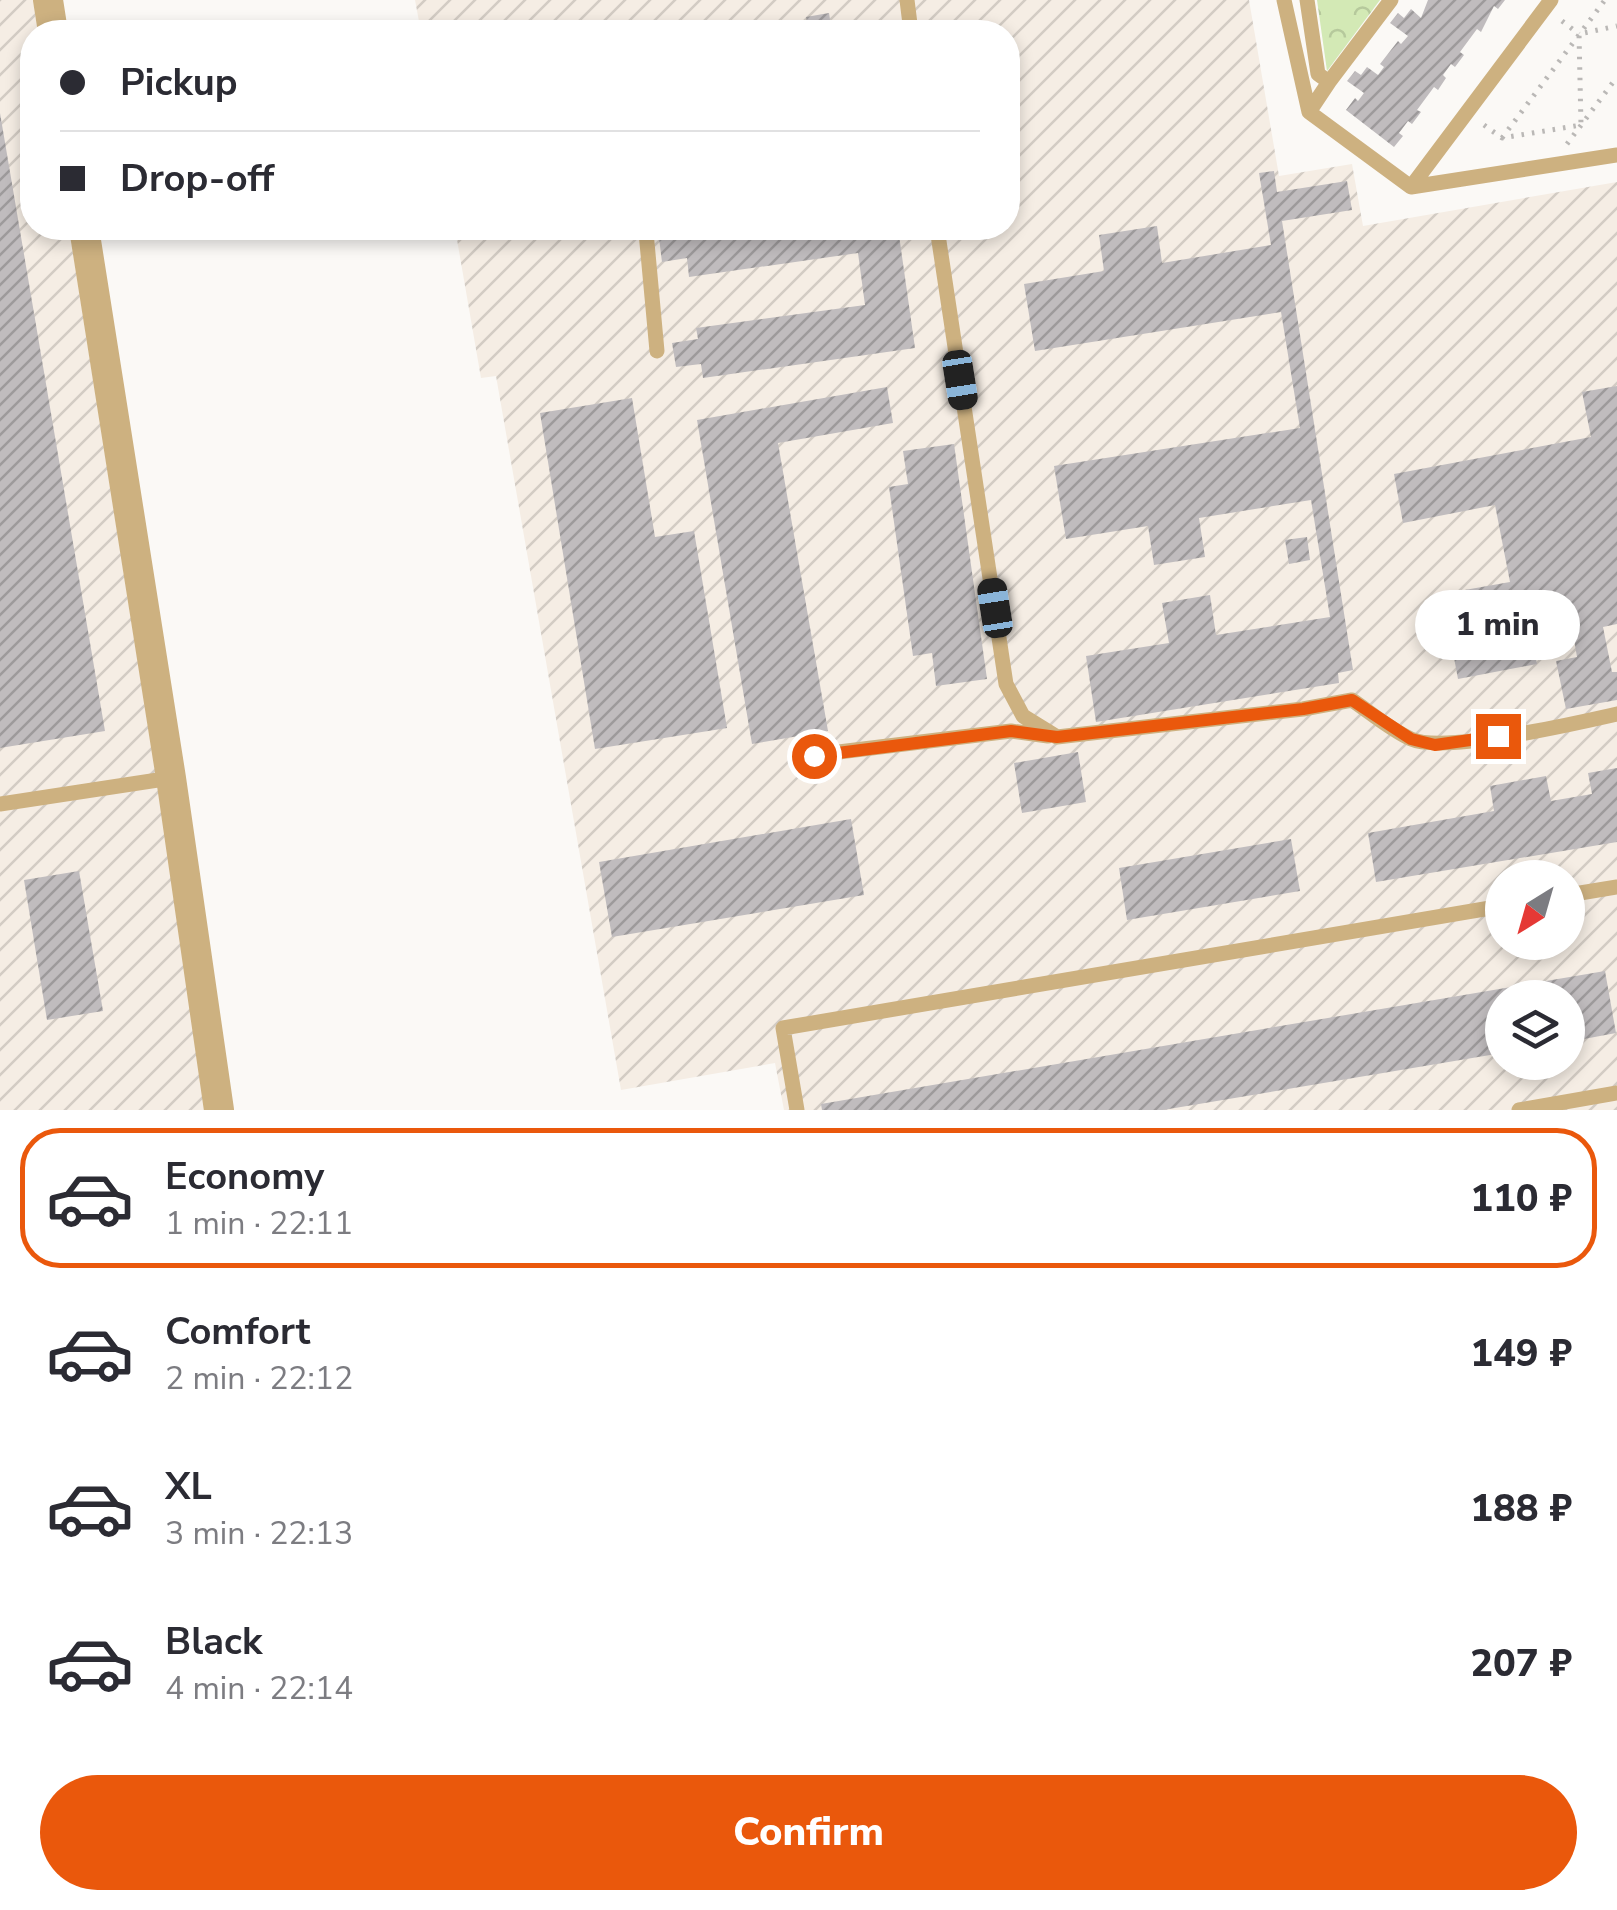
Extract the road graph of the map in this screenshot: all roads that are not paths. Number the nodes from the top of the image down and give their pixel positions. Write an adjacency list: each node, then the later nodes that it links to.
1 (1284, 0): 6 (lane)
2 (1307, 0): 5 (lane)
3 (1391, 0): 5 (lane)
4 (1551, 0): 8 (lane)
5 (1328, 82): 6 (lane)
6 (1309, 112): 8 (lane)
7 (1617, 155): 8 (lane)
8 (1411, 188)
9 (86, 240): 16 (street)
10 (647, 240): 12 (lane)
11 (939, 240): 14 (lane)
12 (657, 352)
13 (1617, 714): 14 (lane)
14 (1057, 737): 15 (lane)
15 (814, 756)
16 (171, 778): 17 (lane); 22 (street)
17 (0, 804)
18 (1617, 887): 19 (lane)
19 (1585, 893)
20 (1485, 909): 23 (lane)
21 (1617, 1093): 24 (lane)
22 (219, 1110)
23 (797, 1110)
24 (1519, 1110)

